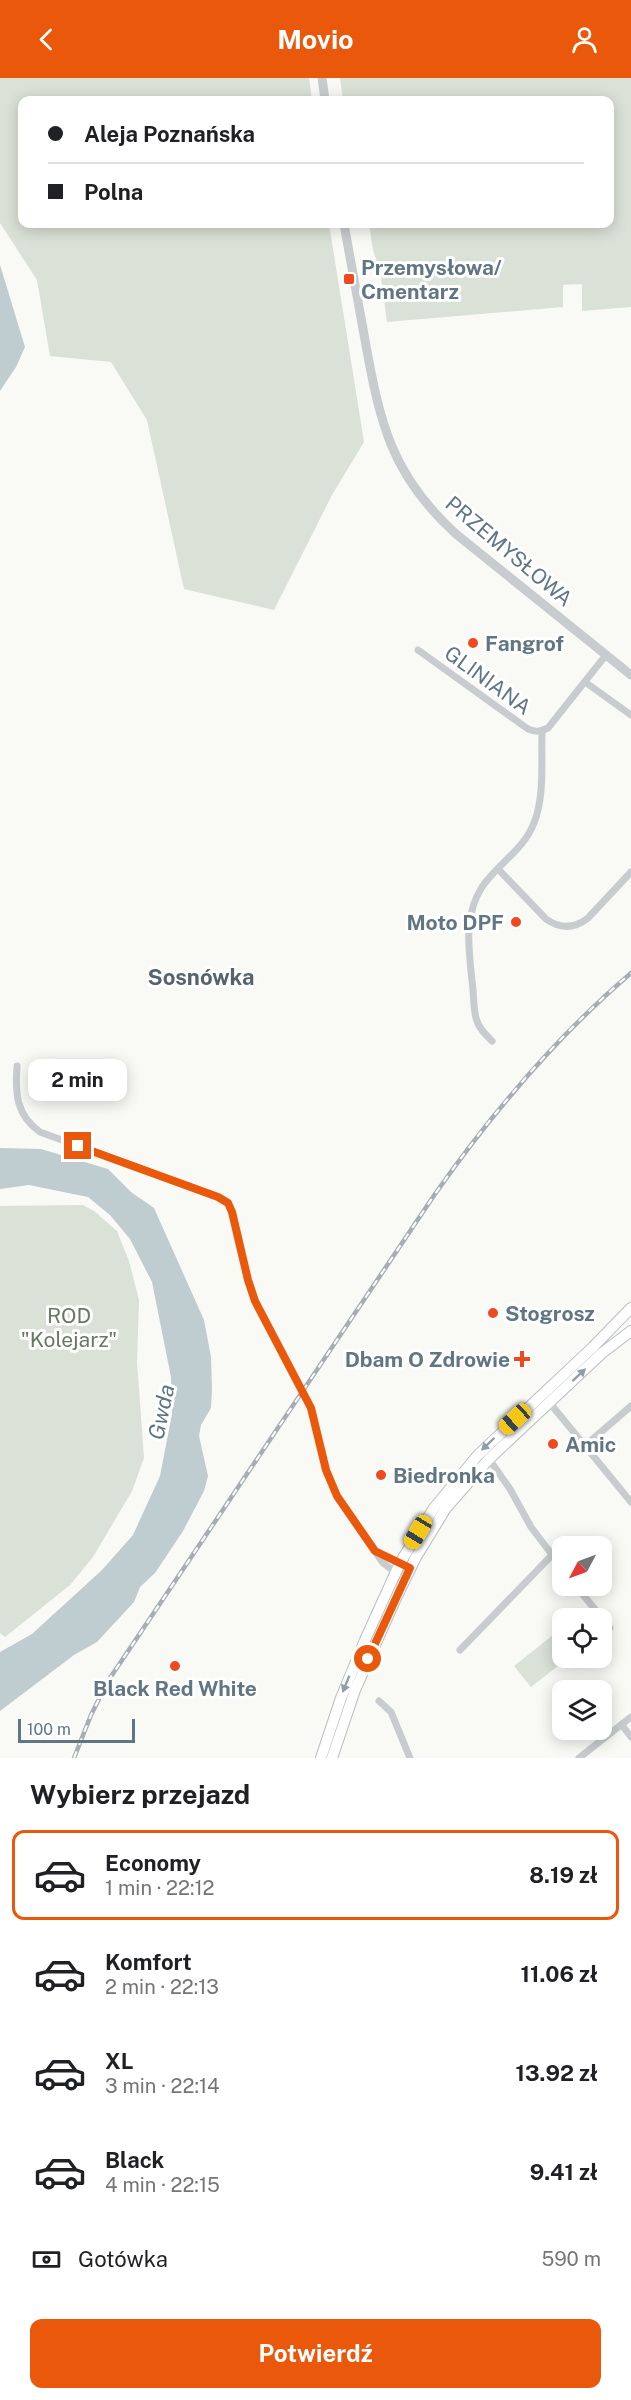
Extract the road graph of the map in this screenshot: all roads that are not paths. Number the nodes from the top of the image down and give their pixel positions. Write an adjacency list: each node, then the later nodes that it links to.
1 (322, 78): 2 (street)
2 (324, 96)
3 (345, 228): 5 (street, PRZEMYSŁOWA)
4 (418, 650): 9 (street, GLINIANA)
5 (606, 655): 6 (street, PRZEMYSŁOWA); 7 (street, GLINIANA)
6 (631, 675)
7 (585, 682): 8 (street); 9 (street, GLINIANA)
8 (631, 715)
9 (542, 732): 10 (street, GLINIANA)
10 (499, 870): 11 (street); 12 (street, GLINIANA)
11 (631, 872)
12 (492, 1041)
13 (17, 1066): 22 (street)
14 (631, 1308): 22 (main road, one-way to 22)
15 (631, 1331): 16 (main road, one-way to 15)
16 (549, 1402): 18 (street); 19 (main road)
17 (631, 1406): 18 (street)
18 (586, 1445): 20 (street)
19 (489, 1459): 21 (street); 22 (main road)
20 (631, 1502)
21 (552, 1555): 25 (street)
22 (403, 1571): 30 (main road, one-way to 30); 31 (main road)
23 (584, 1596): 24 (street)
24 (594, 1608)
25 (460, 1650)
26 (379, 1701): 32 (street)
27 (631, 1717): 28 (street)
28 (622, 1725): 29 (street); 33 (street)
29 (631, 1737)
30 (321, 1758)
31 (332, 1758)
32 (410, 1758)
33 (579, 1758)

